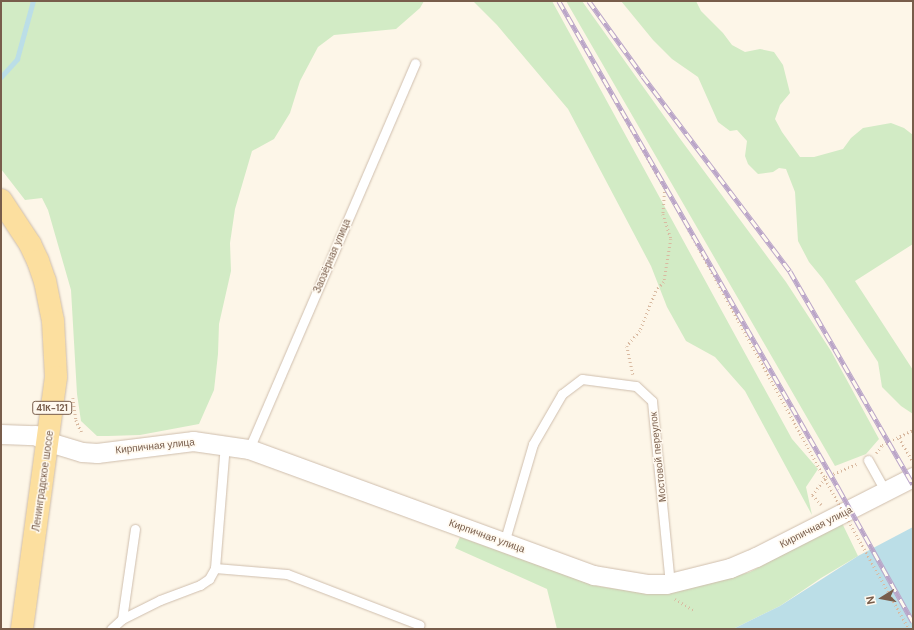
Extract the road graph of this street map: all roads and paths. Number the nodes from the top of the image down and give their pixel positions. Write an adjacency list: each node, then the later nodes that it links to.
1 (558, 1): 3 (path)
2 (415, 63): 12 (lane, Заозёрная улица)
3 (666, 188): 5 (path); 16 (path)
4 (1, 200): 10 (main road, Ленинградское шоссе / 41К-121)
5 (636, 386): 21 (lane); 23 (lane, Мостовой переулок)
6 (73, 392): 13 (path)
7 (913, 430): 9 (path)
8 (1, 434): 10 (street, Кирпичная улица)
9 (899, 438): 14 (path); 15 (path)
10 (49, 442): 13 (street, Кирпичная улица); 26 (main road, Ленинградское шоссе / 41К-121)
11 (226, 445): 12 (street, Кирпичная улица); 13 (street, Кирпичная улица); 22 (lane)
12 (249, 449): 21 (street, Кирпичная улица)
13 (97, 453)
14 (867, 460): 16 (path); 18 (lane)
15 (913, 462)
16 (826, 477): 19 (path); 28 (path, bridge)
17 (913, 478): 18 (street, Кирпичная улица)
18 (886, 492): 23 (street, Кирпичная улица)
19 (812, 494)
20 (135, 529): 24 (lane)
21 (504, 542): 23 (street, Кирпичная улица)
22 (215, 568): 24 (lane); 25 (lane)
23 (670, 583)
24 (122, 619): 27 (lane)
25 (420, 625)
26 (23, 628)
27 (111, 629)
28 (909, 629)

